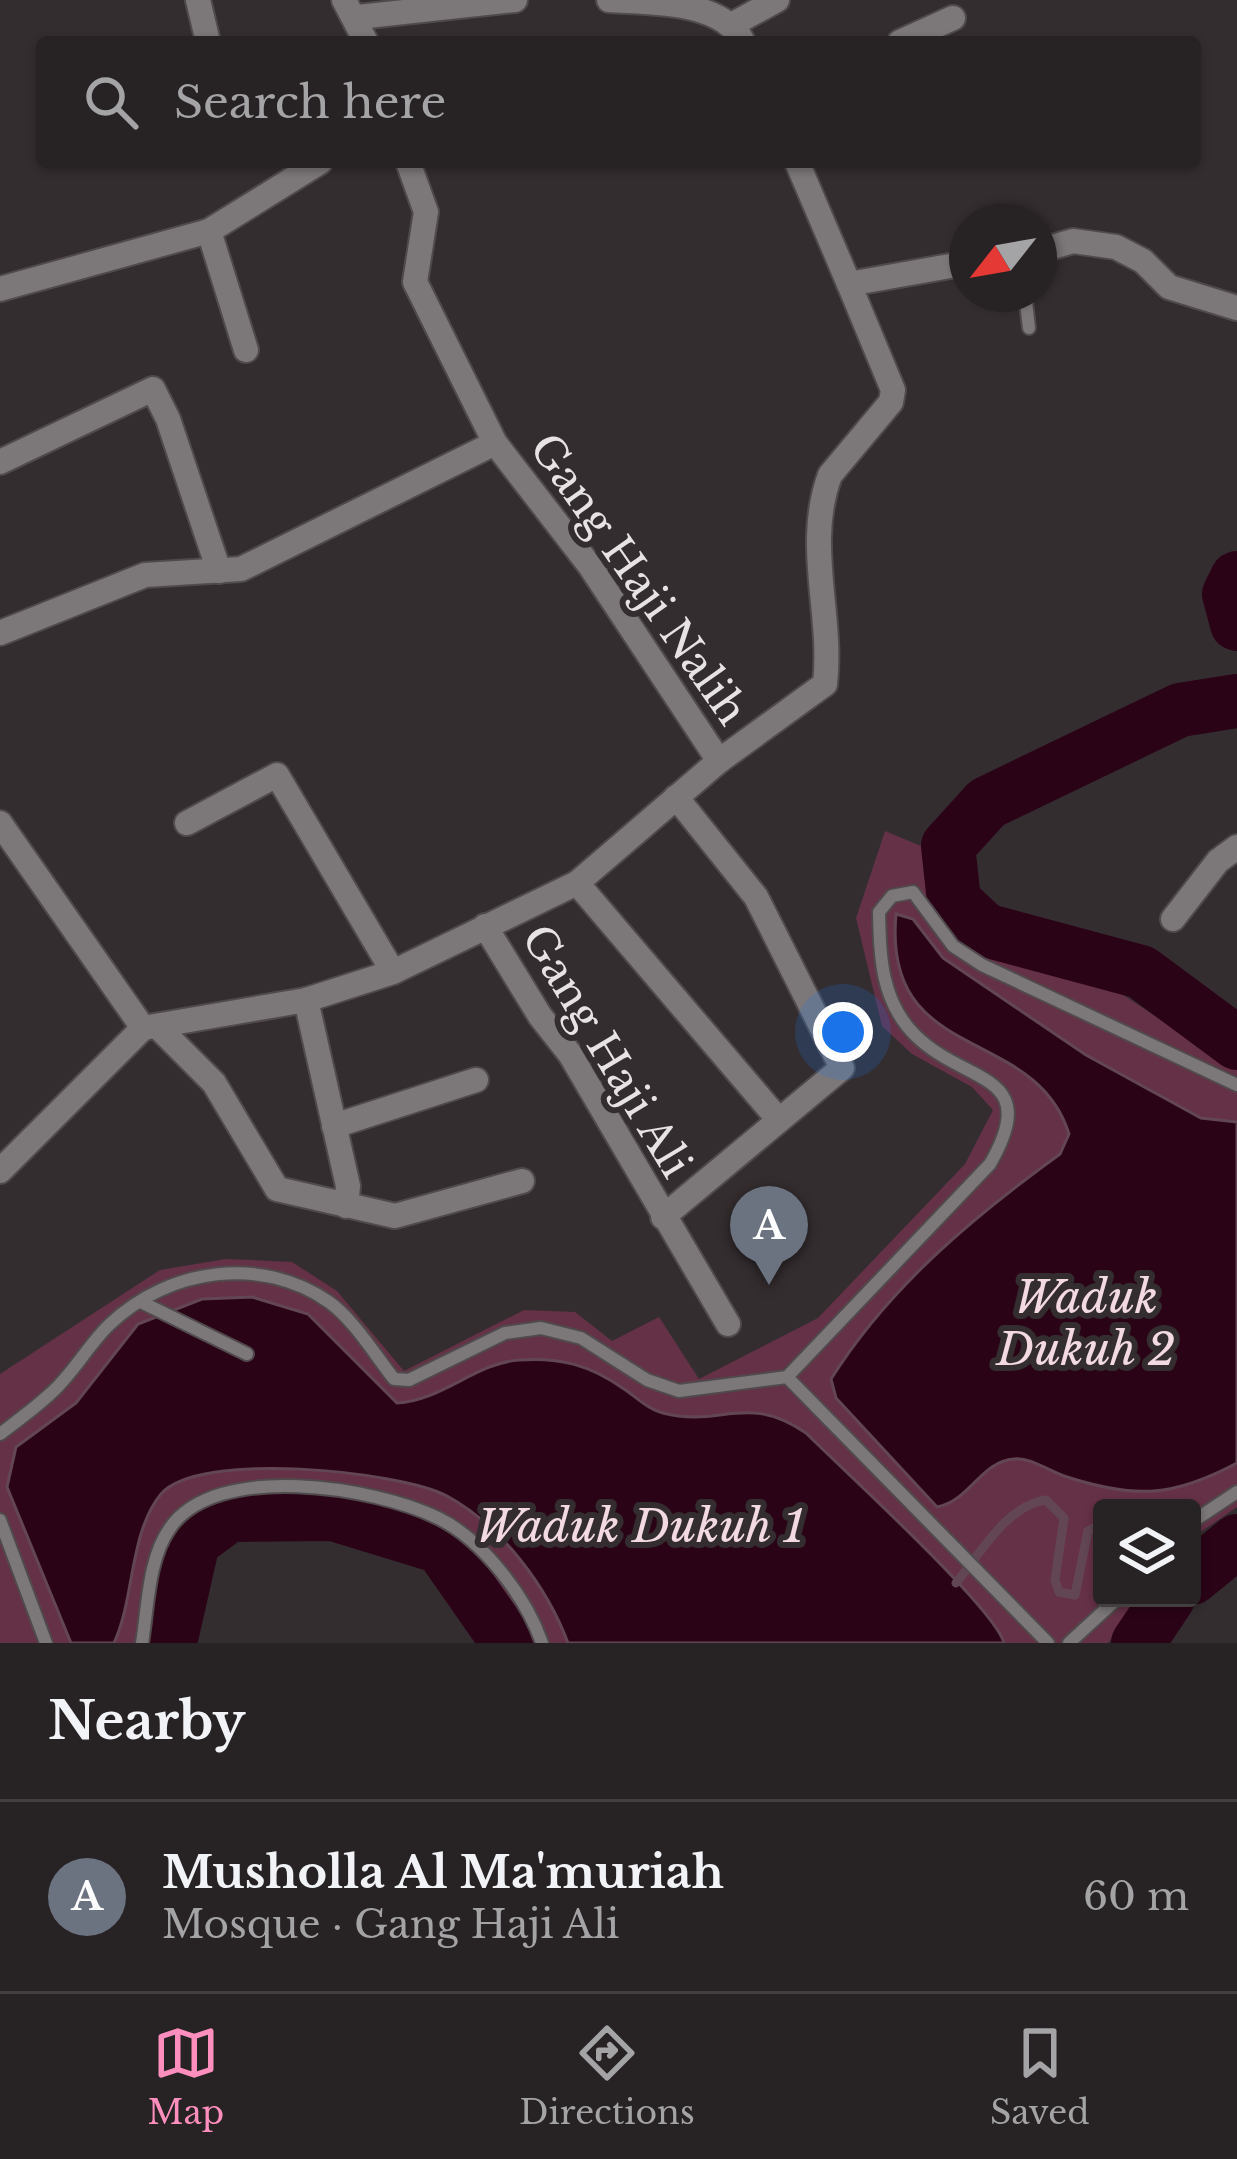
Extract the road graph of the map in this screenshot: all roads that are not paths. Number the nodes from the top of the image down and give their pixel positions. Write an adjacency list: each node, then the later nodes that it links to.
1 (198, 0): 8 (street)
2 (515, 0): 5 (street)
3 (610, 0): 7 (street)
4 (777, 0): 7 (street)
5 (351, 9)
6 (953, 18): 9 (street)
7 (739, 33)
8 (207, 36)
9 (913, 36)
10 (310, 168): 13 (street)
11 (410, 168): 22 (street, Gang Haji Nalih)
12 (800, 168): 16 (street)
13 (209, 231): 17 (street); 21 (street)
14 (1057, 246): 18 (street)
15 (949, 266): 16 (street)
16 (849, 284): 26 (street, Gang Haji Ali)
17 (0, 289)
18 (1237, 308)
19 (1027, 312): 20 (lane)
20 (1029, 328)
21 (246, 350)
22 (495, 443): 24 (street); 26 (street, Gang Haji Nalih)
23 (0, 462): 24 (street)
24 (218, 572): 25 (street)
25 (0, 633)
26 (719, 760): 27 (street, Gang Haji Ali)
27 (676, 796): 31 (street, Gang Haji Ali); 39 (street, Gang Haji Ali)
28 (0, 823): 36 (street)
29 (187, 824): 34 (street)
30 (1237, 847): 32 (street)
31 (577, 883): 33 (street, Gang Haji Ali); 39 (street)
32 (1174, 919)
33 (484, 926): 34 (street, Gang Haji Ali); 44 (street, Gang Haji Ali)
34 (393, 972): 35 (street, Gang Haji Ali)
35 (306, 1000): 36 (street, Gang Haji Ali); 40 (street)
36 (150, 1027): 41 (street); 43 (street)
37 (476, 1080): 40 (street)
38 (1237, 1085): 48 (lane)
39 (778, 1119): 44 (street, Gang Haji Ali)
40 (334, 1126): 43 (street)
41 (0, 1171)
42 (522, 1181): 43 (street)
43 (346, 1206)
44 (663, 1217): 46 (street, Gang Haji Ali)
45 (141, 1302): 47 (lane); 48 (lane); 49 (lane)
46 (728, 1324)
47 (247, 1354)
48 (787, 1378): 57 (lane)
49 (0, 1434)
50 (1237, 1492): 51 (lane)
51 (1201, 1516)
52 (0, 1520): 54 (lane)
53 (1108, 1607): 58 (lane)
54 (46, 1643)
55 (142, 1643): 56 (lane)
56 (542, 1643)
57 (1048, 1643)
58 (1069, 1643)

